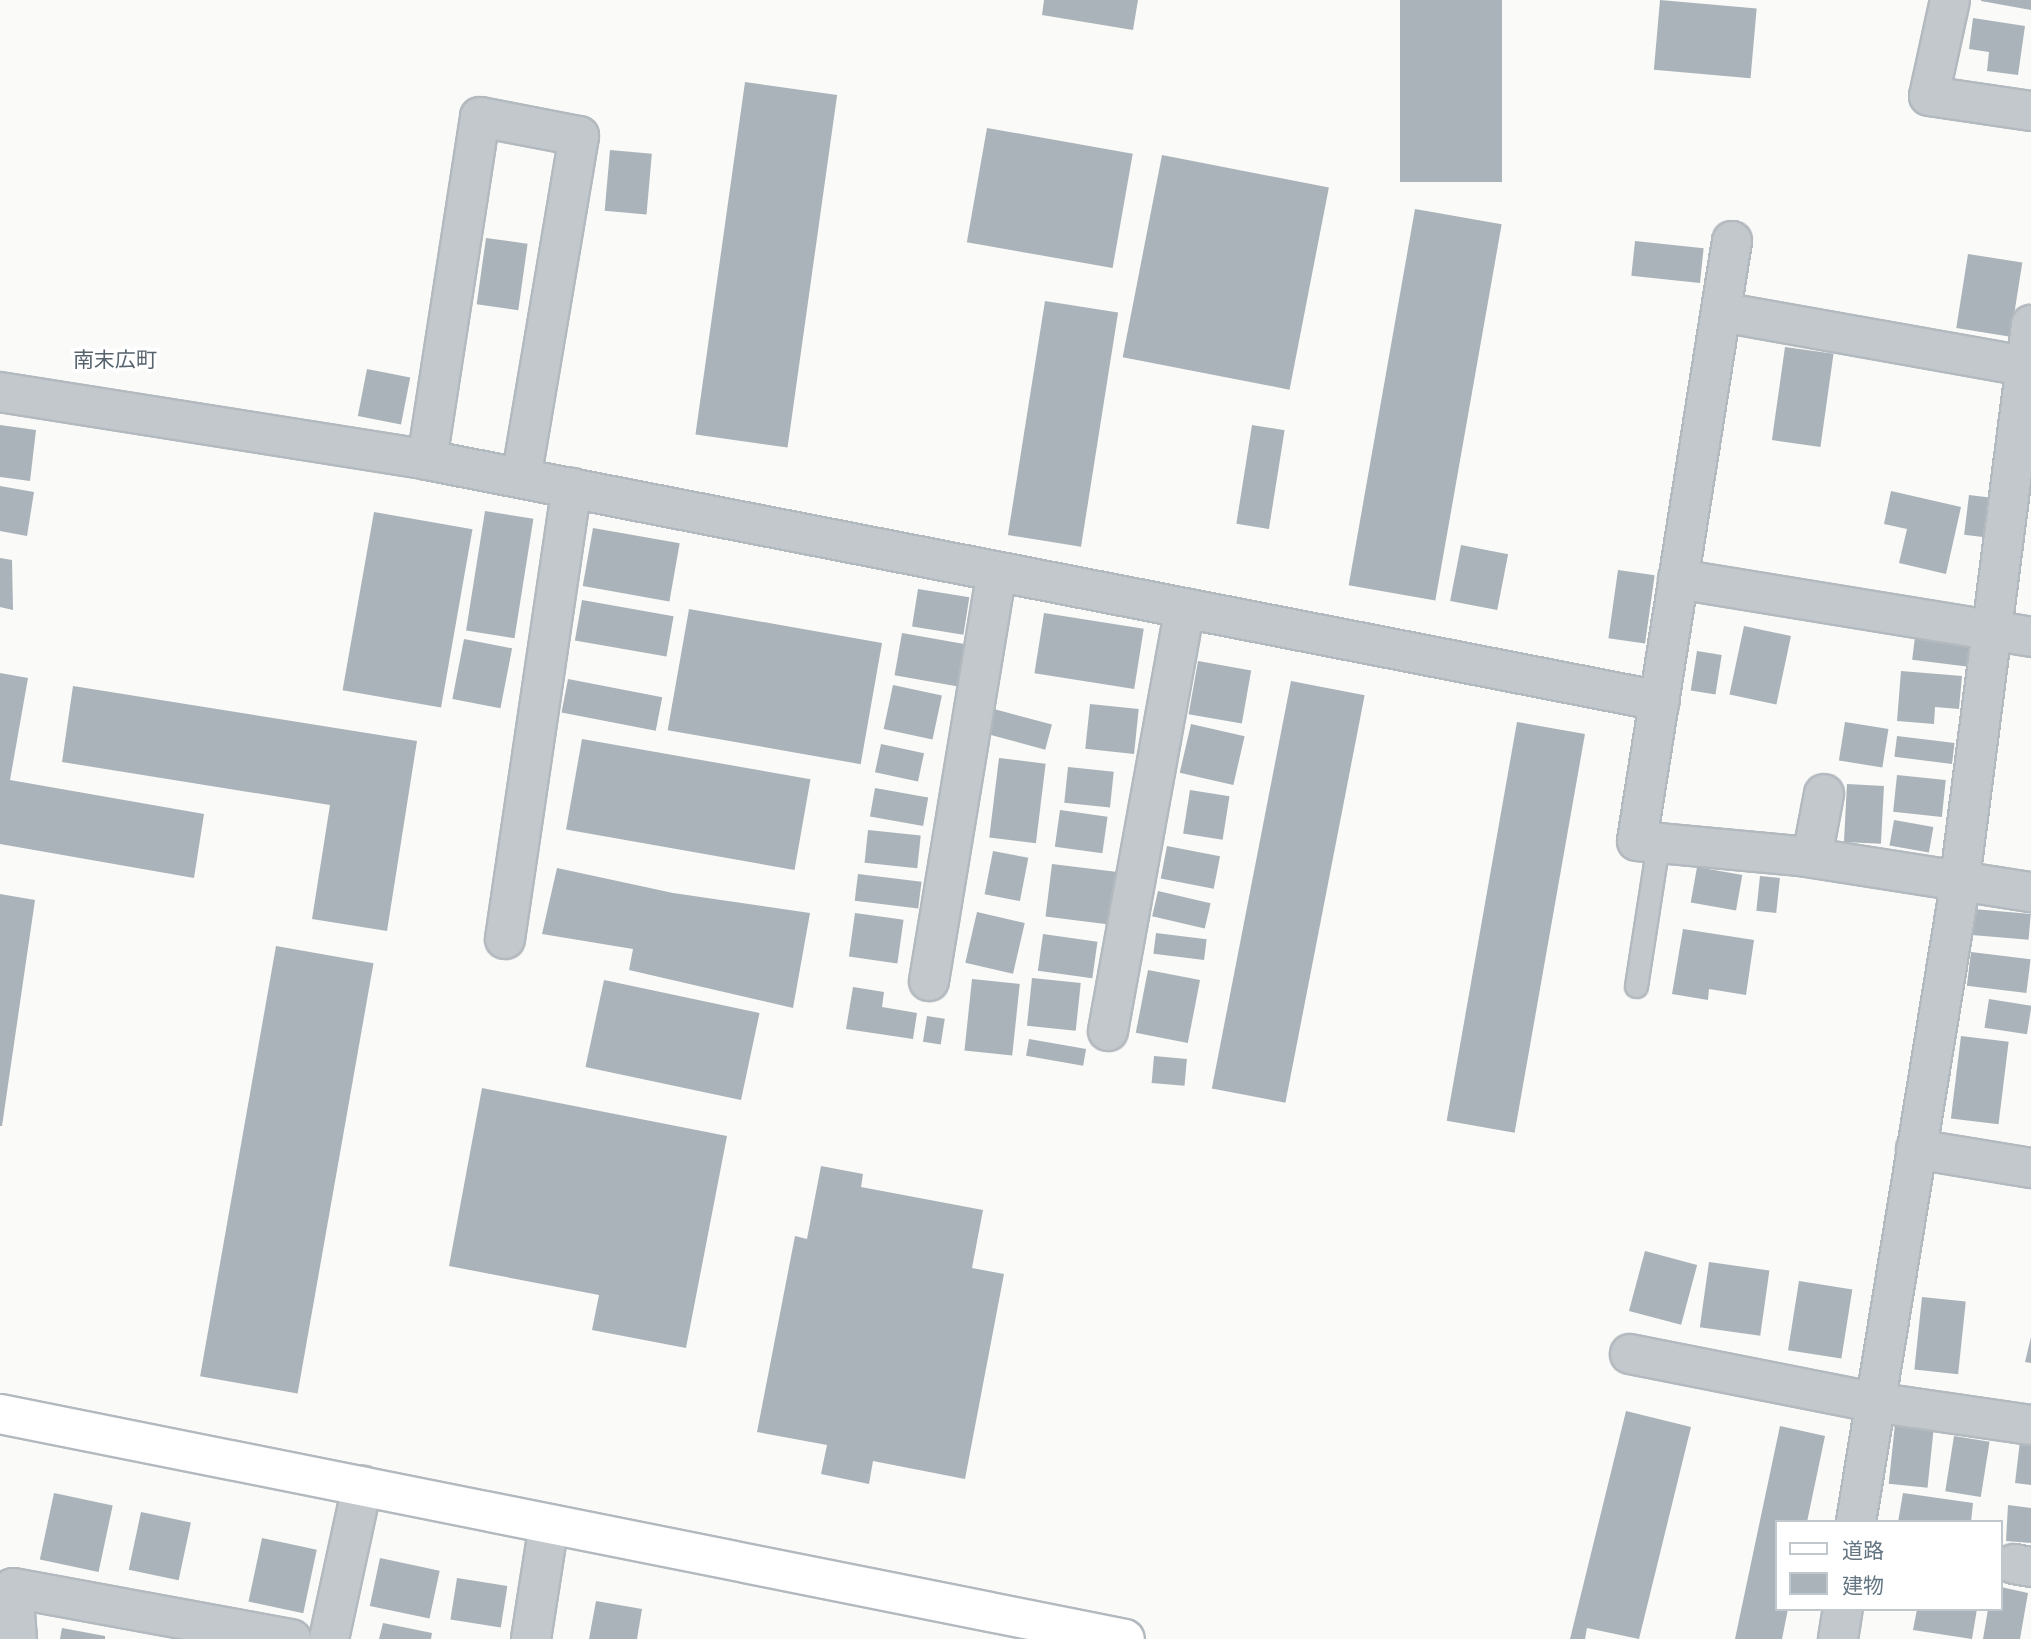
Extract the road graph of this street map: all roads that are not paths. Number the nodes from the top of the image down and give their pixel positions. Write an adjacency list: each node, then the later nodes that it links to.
1 (1950, 0): 2 (street)
2 (2031, 111)
3 (1732, 241): 4 (street)
4 (1721, 312): 6 (street); 12 (street)
5 (2031, 325): 6 (street)
6 (2028, 366): 14 (street)
7 (0, 392): 8 (street)
8 (427, 460): 9 (street); 9 (street)
9 (521, 478): 10 (street)
10 (572, 488): 11 (street); 22 (street)
11 (997, 572): 13 (street); 23 (street)
12 (1678, 579): 14 (street); 16 (street)
13 (1185, 609): 16 (street); 25 (street)
14 (1991, 630): 15 (street); 20 (street)
15 (2031, 636)
16 (1660, 701): 18 (street)
17 (1824, 794): 19 (street)
18 (1658, 844): 19 (street); 24 (lane)
19 (1812, 858): 20 (street)
20 (1960, 881): 21 (street); 26 (street)
21 (2031, 892)
22 (505, 939)
23 (929, 981)
24 (1636, 986)
25 (1108, 1031)
26 (1916, 1149): 27 (street); 29 (street)
27 (2031, 1168)
28 (1630, 1354): 29 (street)
29 (1873, 1402): 31 (street); 33 (street)
30 (0, 1413): 32 (street)
31 (2031, 1425)
32 (362, 1486): 34 (street); 38 (street)
33 (1856, 1520)
34 (549, 1524): 39 (street); 40 (street)
35 (1843, 1611): 41 (street)
36 (17, 1639): 37 (street)
37 (291, 1639)
38 (329, 1639)
39 (531, 1639)
40 (1125, 1639)
41 (1838, 1639)

